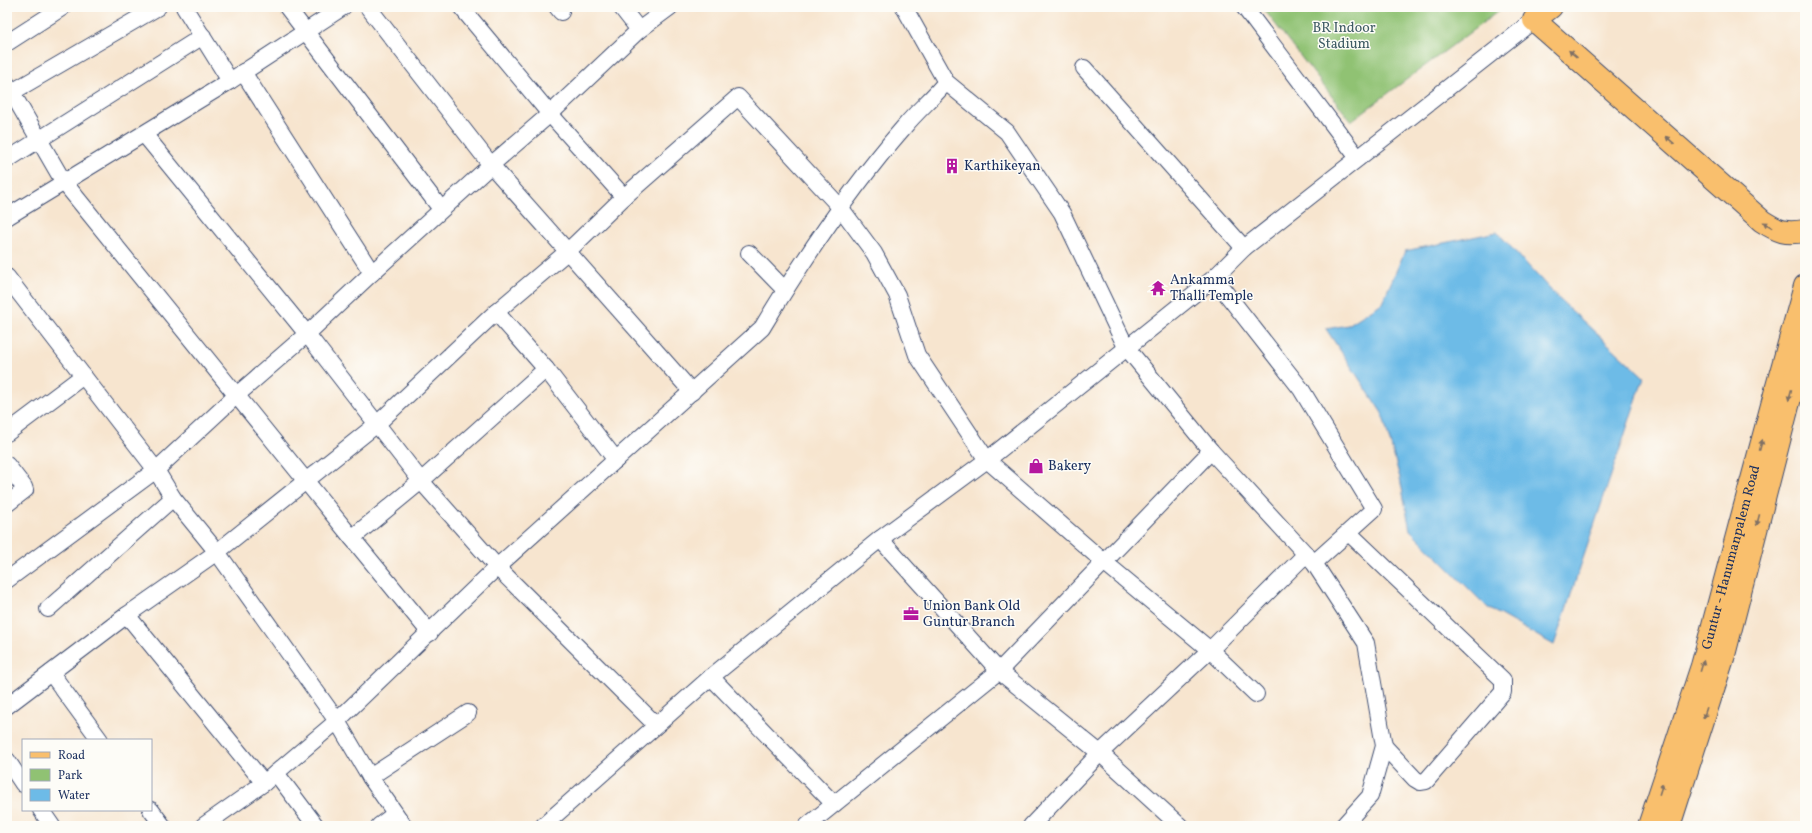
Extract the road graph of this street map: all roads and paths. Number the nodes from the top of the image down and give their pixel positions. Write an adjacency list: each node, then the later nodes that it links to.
1 (63, 7): 17 (street)
2 (158, 7): 21 (street)
3 (184, 7): 16 (street)
4 (287, 7): 15 (street)
5 (343, 7): 15 (street)
6 (368, 7): 27 (street)
7 (461, 7): 22 (street)
8 (621, 7): 14 (street)
9 (670, 7): 14 (street)
10 (904, 7): 20 (street)
11 (1244, 7): 25 (street)
12 (1551, 7): 13 (main road)
13 (1534, 20): 25 (street); 33 (main road, one-way to 13)
14 (639, 30): 22 (street)
15 (306, 32): 19 (street); 31 (street)
16 (203, 36): 19 (street); 24 (street)
17 (7, 43)
18 (1084, 68): 34 (street)
19 (237, 77): 23 (street); 37 (street)
20 (946, 82): 30 (street); 45 (street)
21 (8, 90): 24 (street)
22 (550, 114): 27 (street); 29 (street)
23 (144, 134): 28 (street); 43 (street)
24 (40, 140): 26 (street); 28 (street)
25 (1358, 158): 34 (street)
26 (7, 160)
27 (491, 166): 31 (street); 35 (street)
28 (63, 181): 32 (street); 49 (street)
29 (624, 197): 30 (street); 35 (street)
30 (840, 207): 41 (street); 54 (street)
31 (441, 210): 37 (street)
32 (7, 217)
33 (1805, 231)
34 (1244, 248): 39 (street)
35 (567, 252): 42 (street); 48 (street)
36 (749, 253): 41 (street)
37 (372, 273): 43 (street)
38 (7, 277): 47 (street)
39 (1214, 278): 45 (street); 61 (street)
40 (1805, 286): 102 (main road, Guntur - Hanumanpalem Road, one-way to 40)
41 (785, 290): 48 (street)
42 (496, 312): 46 (street); 50 (street)
43 (307, 334): 49 (street); 50 (street)
44 (1805, 344): 103 (main road, Guntur - Hanumanpalem Road, one-way to 103)
45 (1126, 347): 52 (street); 54 (street)
46 (546, 369): 53 (street); 58 (street)
47 (83, 376): 51 (street); 56 (street)
48 (692, 392): 53 (street)
49 (238, 394): 56 (street); 57 (street)
50 (377, 424): 57 (street); 58 (street)
51 (7, 433)
52 (1211, 452): 65 (street); 66 (street)
53 (616, 460): 67 (street)
54 (987, 460): 63 (street); 66 (street)
55 (7, 465): 60 (street)
56 (156, 470): 59 (street); 68 (street)
57 (306, 481): 62 (street); 64 (street)
58 (421, 481): 62 (street); 67 (street)
59 (173, 498): 64 (street); 69 (street)
60 (7, 504)
61 (1349, 533): 65 (street); 82 (street)
62 (352, 538): 71 (street)
63 (880, 539): 73 (street); 75 (street)
64 (217, 552): 70 (street); 79 (street)
65 (1310, 558): 72 (street); 82 (street)
66 (1104, 562): 72 (street); 73 (street)
67 (497, 567): 71 (street); 80 (street)
68 (7, 580)
69 (48, 609)
70 (126, 615): 74 (street); 85 (street)
71 (430, 633): 79 (street)
72 (1210, 650): 76 (street); 83 (street)
73 (999, 671): 83 (street); 88 (street)
74 (51, 673): 77 (street); 81 (street)
75 (711, 677): 80 (street); 88 (street)
76 (1256, 694)
77 (7, 706)
78 (468, 713): 86 (street)
79 (337, 721): 85 (street); 86 (street)
80 (656, 725): 97 (street)
81 (99, 739)
82 (1384, 746): 101 (street)
83 (1100, 753): 99 (street); 100 (street)
84 (7, 760): 87 (street)
85 (270, 778): 94 (street); 95 (street)
86 (370, 778): 91 (street)
87 (22, 782)
88 (834, 804): 98 (street)
89 (42, 811): 92 (street)
90 (152, 811): 93 (street)
91 (400, 820): 96 (street)
92 (52, 826)
93 (163, 826)
94 (203, 826)
95 (316, 826)
96 (380, 826)
97 (543, 826)
98 (807, 826)
99 (1030, 826)
100 (1180, 826)
101 (1343, 826)
102 (1649, 826)
103 (1669, 826)

